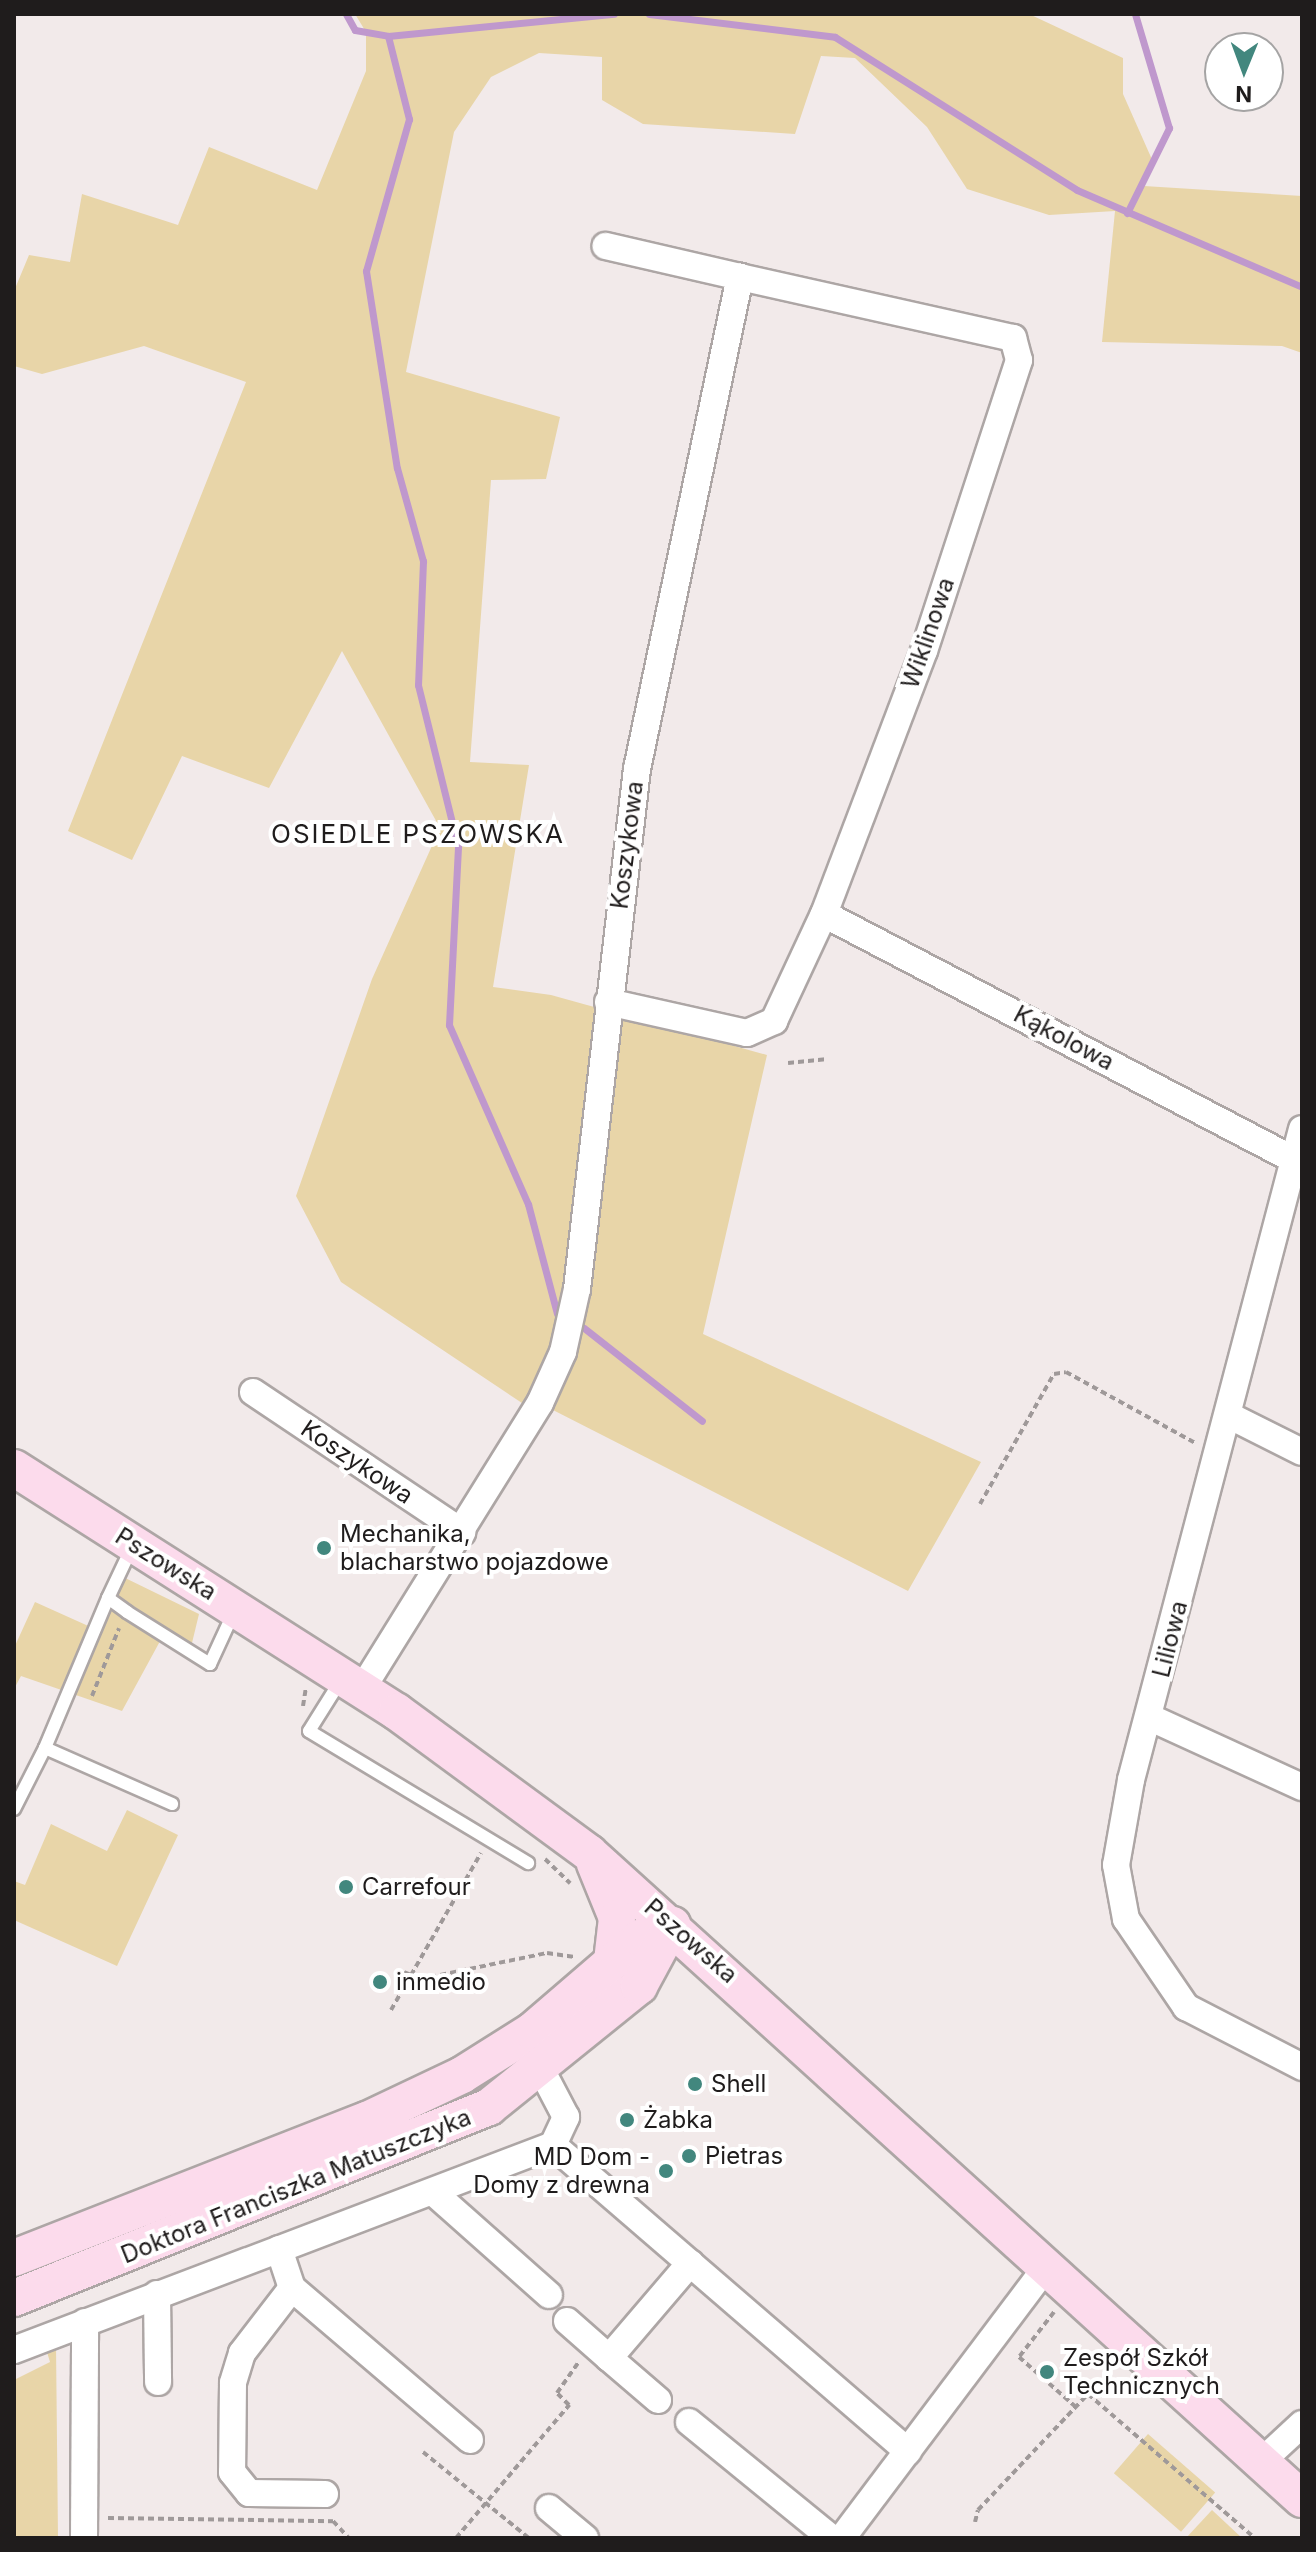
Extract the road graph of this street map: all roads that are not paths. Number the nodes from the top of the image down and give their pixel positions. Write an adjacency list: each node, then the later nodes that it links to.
1 (606, 246): 2 (street)
2 (740, 277): 3 (street, Wiklinowa); 4 (street, Koszykowa)
3 (824, 914): 4 (street, Wiklinowa); 6 (street, Kąkolowa)
4 (608, 1002): 11 (street, Koszykowa)
5 (1302, 1129): 6 (street, Liliowa)
6 (1299, 1162): 8 (street, Liliowa)
7 (253, 1392): 11 (street, Koszykowa)
8 (1230, 1416): 9 (street); 16 (street, Liliowa)
9 (1299, 1445)
10 (14, 1468): 12 (main road, Pszowska)
11 (462, 1532): 15 (street, Koszykowa)
12 (133, 1544): 13 (lane); 14 (main road, Pszowska)
13 (108, 1598): 14 (lane); 17 (lane)
14 (236, 1608): 15 (main road, Pszowska)
15 (352, 1683): 21 (main road, Pszowska); 22 (lane)
16 (1151, 1718): 18 (street); 27 (street, Liliowa)
17 (45, 1748): 19 (lane); 20 (lane)
18 (1302, 1787)
19 (172, 1804)
20 (14, 1809)
21 (589, 1853): 23 (main road, Pszowska); 24 (main road)
22 (528, 1863)
23 (672, 1925): 24 (main road, Doktora Franciszka Matuszczyka); 25 (main road, Pszowska); 26 (main road, Doktora Franciszka Matuszczyka)
24 (600, 1960): 32 (main road, Doktora Franciszka Matuszczyka)
25 (728, 1973): 26 (main road); 34 (main road, Pszowska)
26 (639, 1986): 28 (main road, Doktora Franciszka Matuszczyka)
27 (1302, 2067)
28 (542, 2071): 29 (street); 38 (main road, Doktora Franciszka Matuszczyka)
29 (553, 2145): 30 (street); 33 (street)
30 (433, 2192): 31 (street); 37 (street)
31 (279, 2249): 35 (street); 36 (street)
32 (14, 2258)
33 (690, 2263): 42 (street); 48 (street)
34 (1047, 2266): 48 (street); 49 (main road, Pszowska)
35 (292, 2288): 47 (street); 50 (street)
36 (157, 2294): 40 (street); 43 (street)
37 (549, 2295)
38 (14, 2298)
39 (567, 2321): 42 (street)
40 (85, 2322): 41 (street); 53 (street)
41 (14, 2350)
42 (609, 2358): 44 (street)
43 (158, 2382)
44 (658, 2400)
45 (689, 2422): 55 (street)
46 (1302, 2424): 49 (street)
47 (470, 2440)
48 (908, 2451): 56 (street)
49 (1261, 2462): 51 (main road, Pszowska)
50 (325, 2494)
51 (1302, 2499)
52 (549, 2508): 54 (street)
53 (89, 2528)
54 (585, 2538)
55 (831, 2538)
56 (842, 2538)

